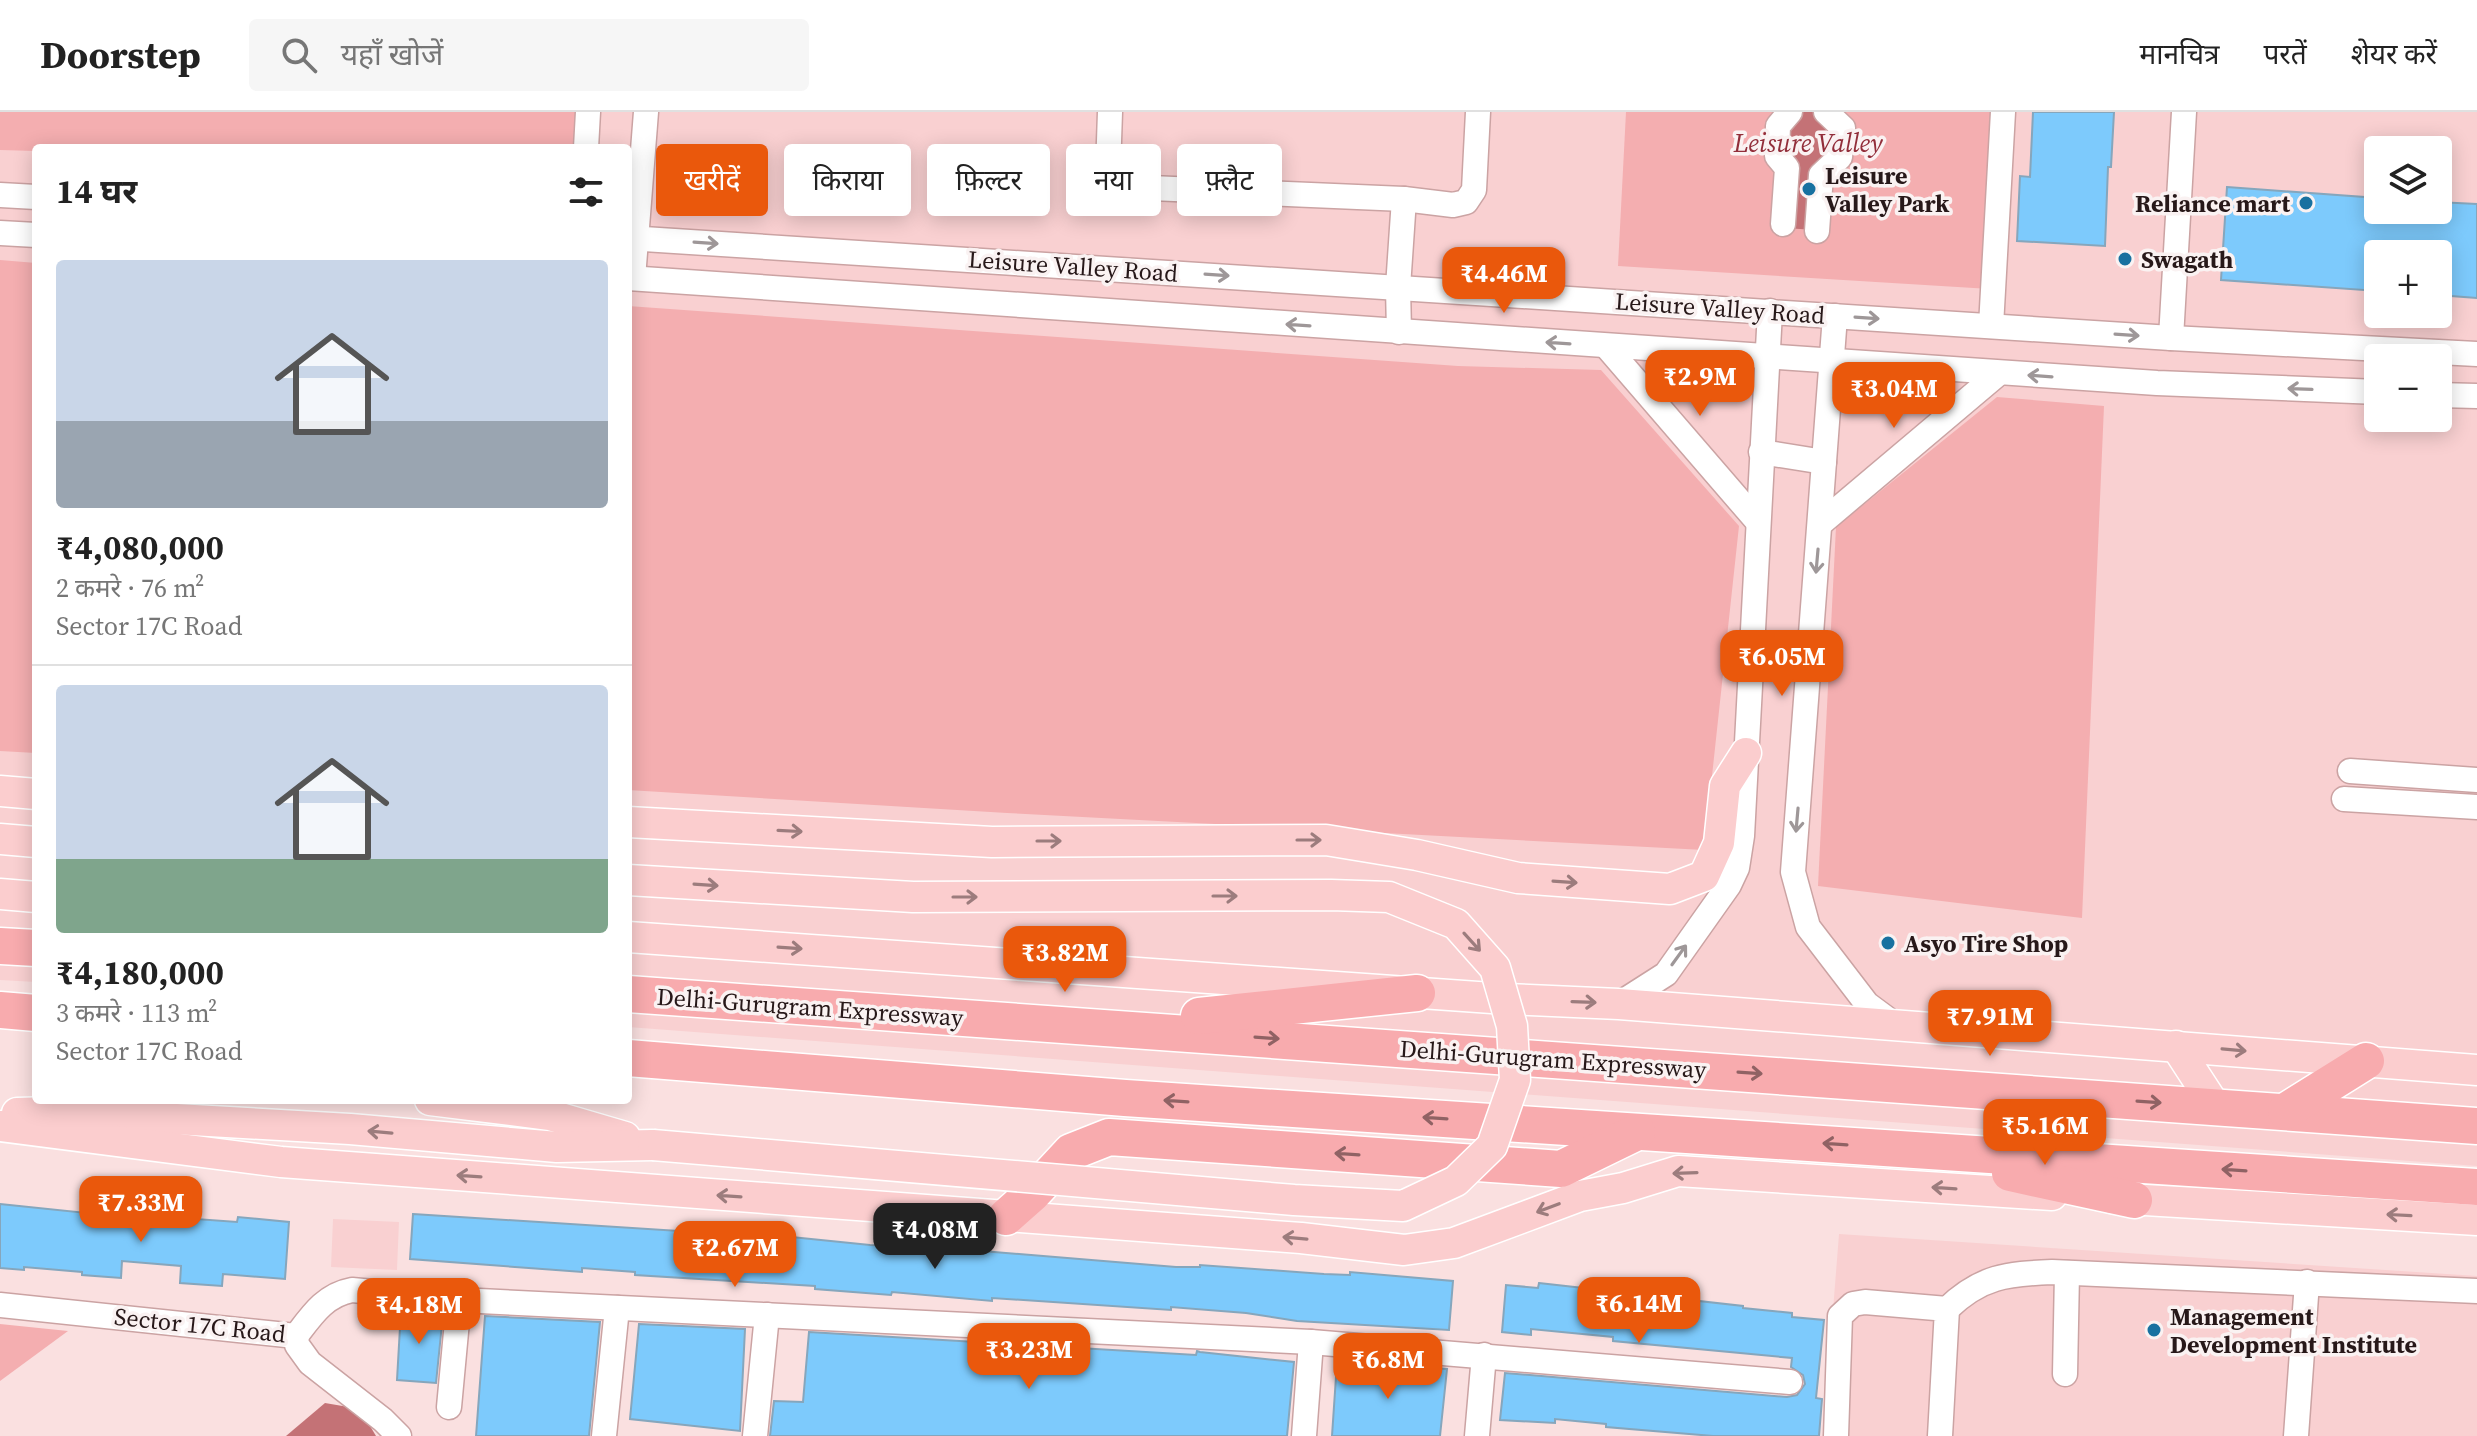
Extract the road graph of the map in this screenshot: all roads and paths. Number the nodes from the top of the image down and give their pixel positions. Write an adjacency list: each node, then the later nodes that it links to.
1 (588, 112): 9 (street)
2 (646, 112): 17 (street)
3 (1110, 112): 12 (street)
4 (1478, 112): 12 (street)
5 (1790, 112): 13 (street)
6 (1826, 112): 14 (street)
7 (2003, 112): 23 (street)
8 (2184, 112): 25 (street)
9 (586, 144)
10 (0, 195): 11 (street)
11 (32, 197)
12 (1404, 199): 20 (street)
13 (1783, 224)
14 (1817, 231)
15 (0, 233): 16 (street)
16 (32, 235)
17 (633, 238): 18 (street); 20 (street, Leisure Valley Road, one-way to 20)
18 (632, 258)
19 (632, 278): 24 (street, Leisure Valley Road, one-way to 19)
20 (1398, 287): 21 (street, Leisure Valley Road); 24 (street)
21 (1770, 311): 22 (street, Leisure Valley Road); 28 (street)
22 (1835, 316): 23 (street, Leisure Valley Road, one-way to 23); 29 (street)
23 (1991, 326): 25 (street, Leisure Valley Road, one-way to 25)
24 (1399, 332): 26 (street, Leisure Valley Road, one-way to 24)
25 (2171, 338): 27 (street, Leisure Valley Road)
26 (1606, 346): 28 (street, Leisure Valley Road); 36 (street)
27 (2477, 354)
28 (1766, 357): 29 (street, Leisure Valley Road); 34 (street)
29 (1830, 361): 30 (street, Leisure Valley Road); 35 (street)
30 (1999, 373): 31 (street, Leisure Valley Road, one-way to 30); 37 (street)
31 (2364, 391)
32 (2452, 395): 33 (street)
33 (2477, 396)
34 (1761, 452): 35 (street); 36 (street)
35 (1824, 462): 37 (street)
36 (1757, 521): 38 (street)
37 (1820, 524): 62 (street, one-way to 62)
38 (1746, 753): 47 (main road, one-way to 38); 58 (street, one-way to 38)
39 (2350, 771): 40 (street)
40 (2393, 774): 41 (street); 45 (street)
41 (2477, 780)
42 (0, 791): 43 (main road)
43 (32, 794)
44 (2344, 799): 45 (street)
45 (2395, 802): 46 (street)
46 (2477, 807)
47 (632, 822)
48 (0, 839): 49 (main road)
49 (32, 842)
50 (632, 880): 76 (main road, one-way to 76, bridge)
51 (0, 894): 52 (main road)
52 (32, 897)
53 (632, 937): 56 (main road, one-way to 56)
54 (0, 946): 55 (highway)
55 (32, 948)
56 (1417, 993): 58 (main road, one-way to 58); 63 (highway)
57 (632, 994): 63 (highway, Delhi-Gurugram Expressway)
58 (1619, 1004): 62 (main road)
59 (0, 1010): 60 (highway)
60 (32, 1013)
61 (0, 1024): 64 (main road)
62 (1894, 1024): 65 (main road)
63 (1106, 1026): 70 (highway, Delhi-Gurugram Expressway, one-way to 70)
64 (32, 1030)
65 (2176, 1046): 67 (main road, one-way to 67); 70 (main road)
66 (632, 1058): 75 (highway, one-way to 66)
67 (2366, 1061): 68 (main road); 71 (highway)
68 (2477, 1070)
69 (462, 1104): 76 (main road)
70 (2215, 1106): 71 (highway, Delhi-Gurugram Expressway)
71 (2301, 1112): 74 (highway, Delhi-Gurugram Expressway)
72 (0, 1113): 76 (main road, one-way to 72)
73 (0, 1126): 80 (main road, one-way to 73)
74 (2477, 1126)
75 (1639, 1131): 77 (highway, one-way to 75); 80 (highway, one-way to 80)
76 (653, 1145)
77 (1892, 1147): 78 (highway, one-way to 77); 79 (highway)
78 (2477, 1187)
79 (2134, 1200): 80 (main road, one-way to 80); 81 (main road, one-way to 79)
80 (1006, 1217)
81 (2477, 1220)
82 (2067, 1273): 83 (street); 88 (street); 93 (street)
83 (2307, 1282): 84 (street); 103 (street)
84 (2477, 1291)
85 (459, 1300): 87 (street, Sector 17C Road); 90 (street, Sector 17C Road); 95 (street)
86 (0, 1305): 90 (street, Sector 17C Road)
87 (617, 1308): 89 (street, Sector 17C Road); 97 (street)
88 (1947, 1309): 101 (street); 102 (street)
89 (767, 1315): 91 (street, Sector 17C Road); 98 (street)
90 (296, 1336): 96 (street)
91 (1311, 1342): 92 (street, Sector 17C Road); 99 (street)
92 (1484, 1355): 94 (street, Sector 17C Road); 100 (street)
93 (2065, 1374)
94 (1790, 1382)
95 (449, 1407)
96 (399, 1436)
97 (604, 1436)
98 (755, 1436)
99 (1304, 1436)
100 (1477, 1436)
101 (1836, 1436)
102 (1940, 1436)
103 (2296, 1436)

